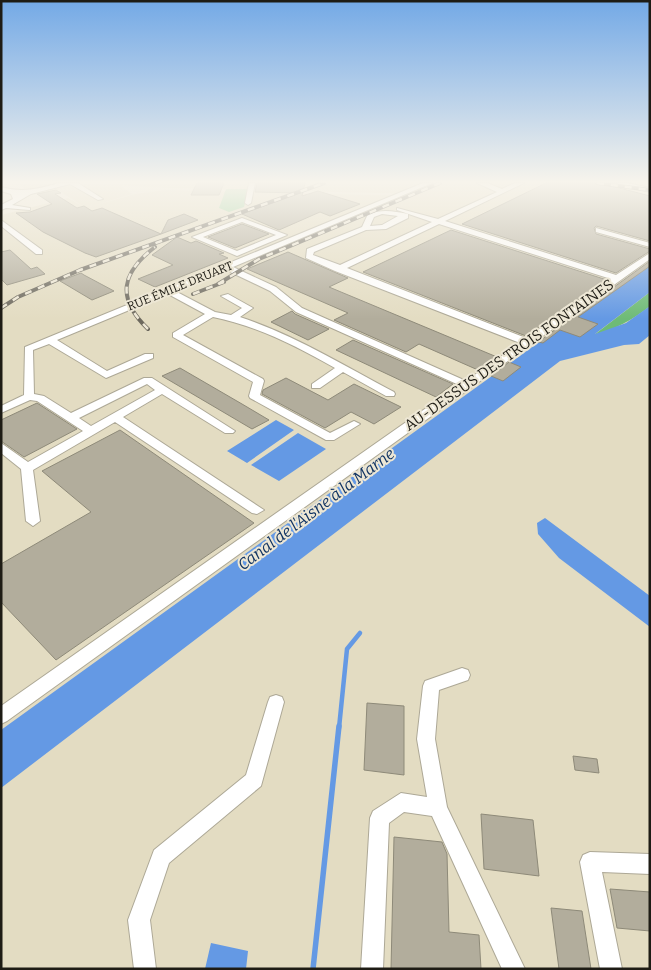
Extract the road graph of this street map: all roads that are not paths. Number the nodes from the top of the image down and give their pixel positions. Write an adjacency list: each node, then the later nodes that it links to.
1 (10, 228): 10 (street)
2 (25, 228): 10 (street)
3 (221, 228): 11 (street)
4 (265, 228): 11 (street)
5 (320, 228): 13 (street, RUE ÉMILE DRUART)
6 (365, 228): 17 (street)
7 (424, 228): 17 (street)
8 (458, 228): 18 (street)
9 (599, 230): 12 (street)
10 (14, 232): 14 (street)
11 (264, 243): 13 (street)
12 (650, 245)
13 (274, 247): 16 (street, RUE ÉMILE DRUART)
14 (38, 251)
15 (650, 255): 18 (street, AU-DESSUS DES TROIS FONTAINES)
16 (226, 267): 19 (street, RUE ÉMILE DRUART); 27 (street)
17 (338, 268): 24 (street)
18 (617, 278): 24 (street, AU-DESSUS DES TROIS FONTAINES)
19 (168, 291): 21 (street); 23 (street, RUE ÉMILE DRUART)
20 (225, 296): 22 (street)
21 (212, 314): 22 (street); 35 (street)
22 (234, 317): 26 (street)
23 (50, 340): 25 (street); 31 (street, RUE ÉMILE DRUART)
24 (527, 342): 27 (street, AU-DESSUS DES TROIS FONTAINES)
25 (149, 356)
26 (342, 368): 28 (street); 30 (street)
27 (467, 385): 44 (street, AU-DESSUS DES TROIS FONTAINES)
28 (316, 386)
29 (162, 390): 33 (street); 34 (street); 37 (street)
30 (390, 394)
31 (29, 397): 32 (street); 34 (street)
32 (1, 410)
33 (116, 417): 36 (street); 40 (street)
34 (71, 418): 36 (street)
35 (354, 424)
36 (91, 431): 39 (street)
37 (229, 431)
38 (1, 447): 39 (street)
39 (27, 468): 41 (street)
40 (257, 510)
41 (33, 521)
42 (462, 675): 45 (street)
43 (276, 702): 47 (street)
44 (1, 716)
45 (438, 808): 48 (street); 49 (street)
46 (650, 864): 50 (street)
47 (145, 969)
48 (372, 969)
49 (514, 969)
50 (611, 969)

